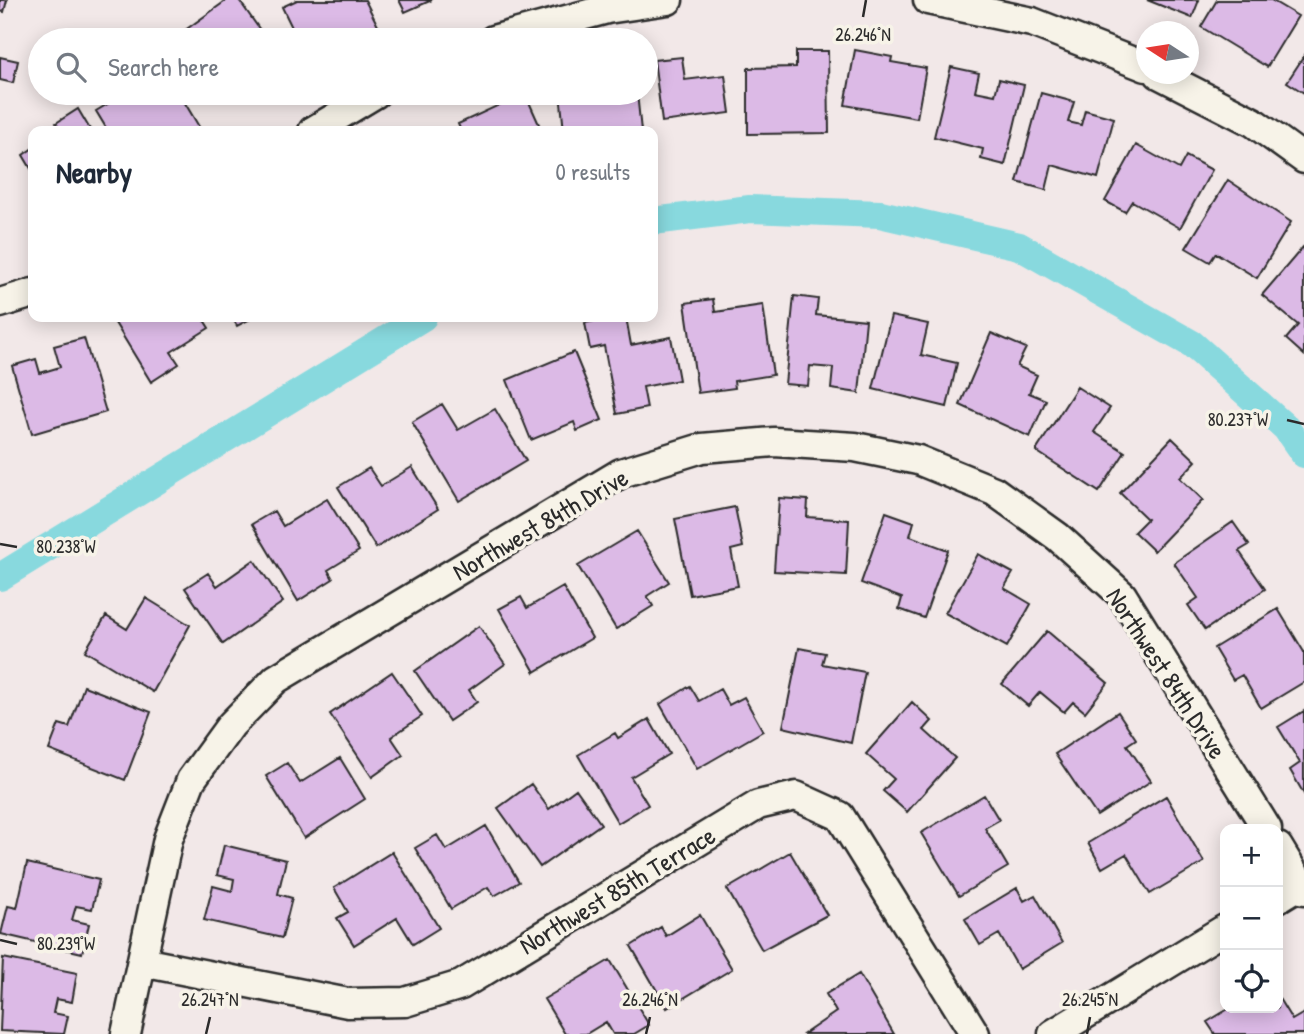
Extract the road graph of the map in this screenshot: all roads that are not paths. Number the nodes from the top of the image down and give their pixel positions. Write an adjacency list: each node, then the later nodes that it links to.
1 (668, 0): 3 (street)
2 (928, 0): 4 (street)
3 (537, 28)
4 (1136, 63)
5 (1179, 84): 8 (street)
6 (356, 105): 7 (street)
7 (321, 126)
8 (1304, 159)
9 (28, 295): 10 (street)
10 (0, 303)
11 (1263, 824): 15 (street, Northwest 84th Drive)
12 (1283, 859): 13 (street)
13 (1296, 888)
14 (1220, 932): 18 (street)
15 (142, 962): 16 (street, Northwest 84th Drive); 17 (street, Northwest 85th Terrace)
16 (126, 1034)
17 (975, 1034)
18 (1053, 1034)

